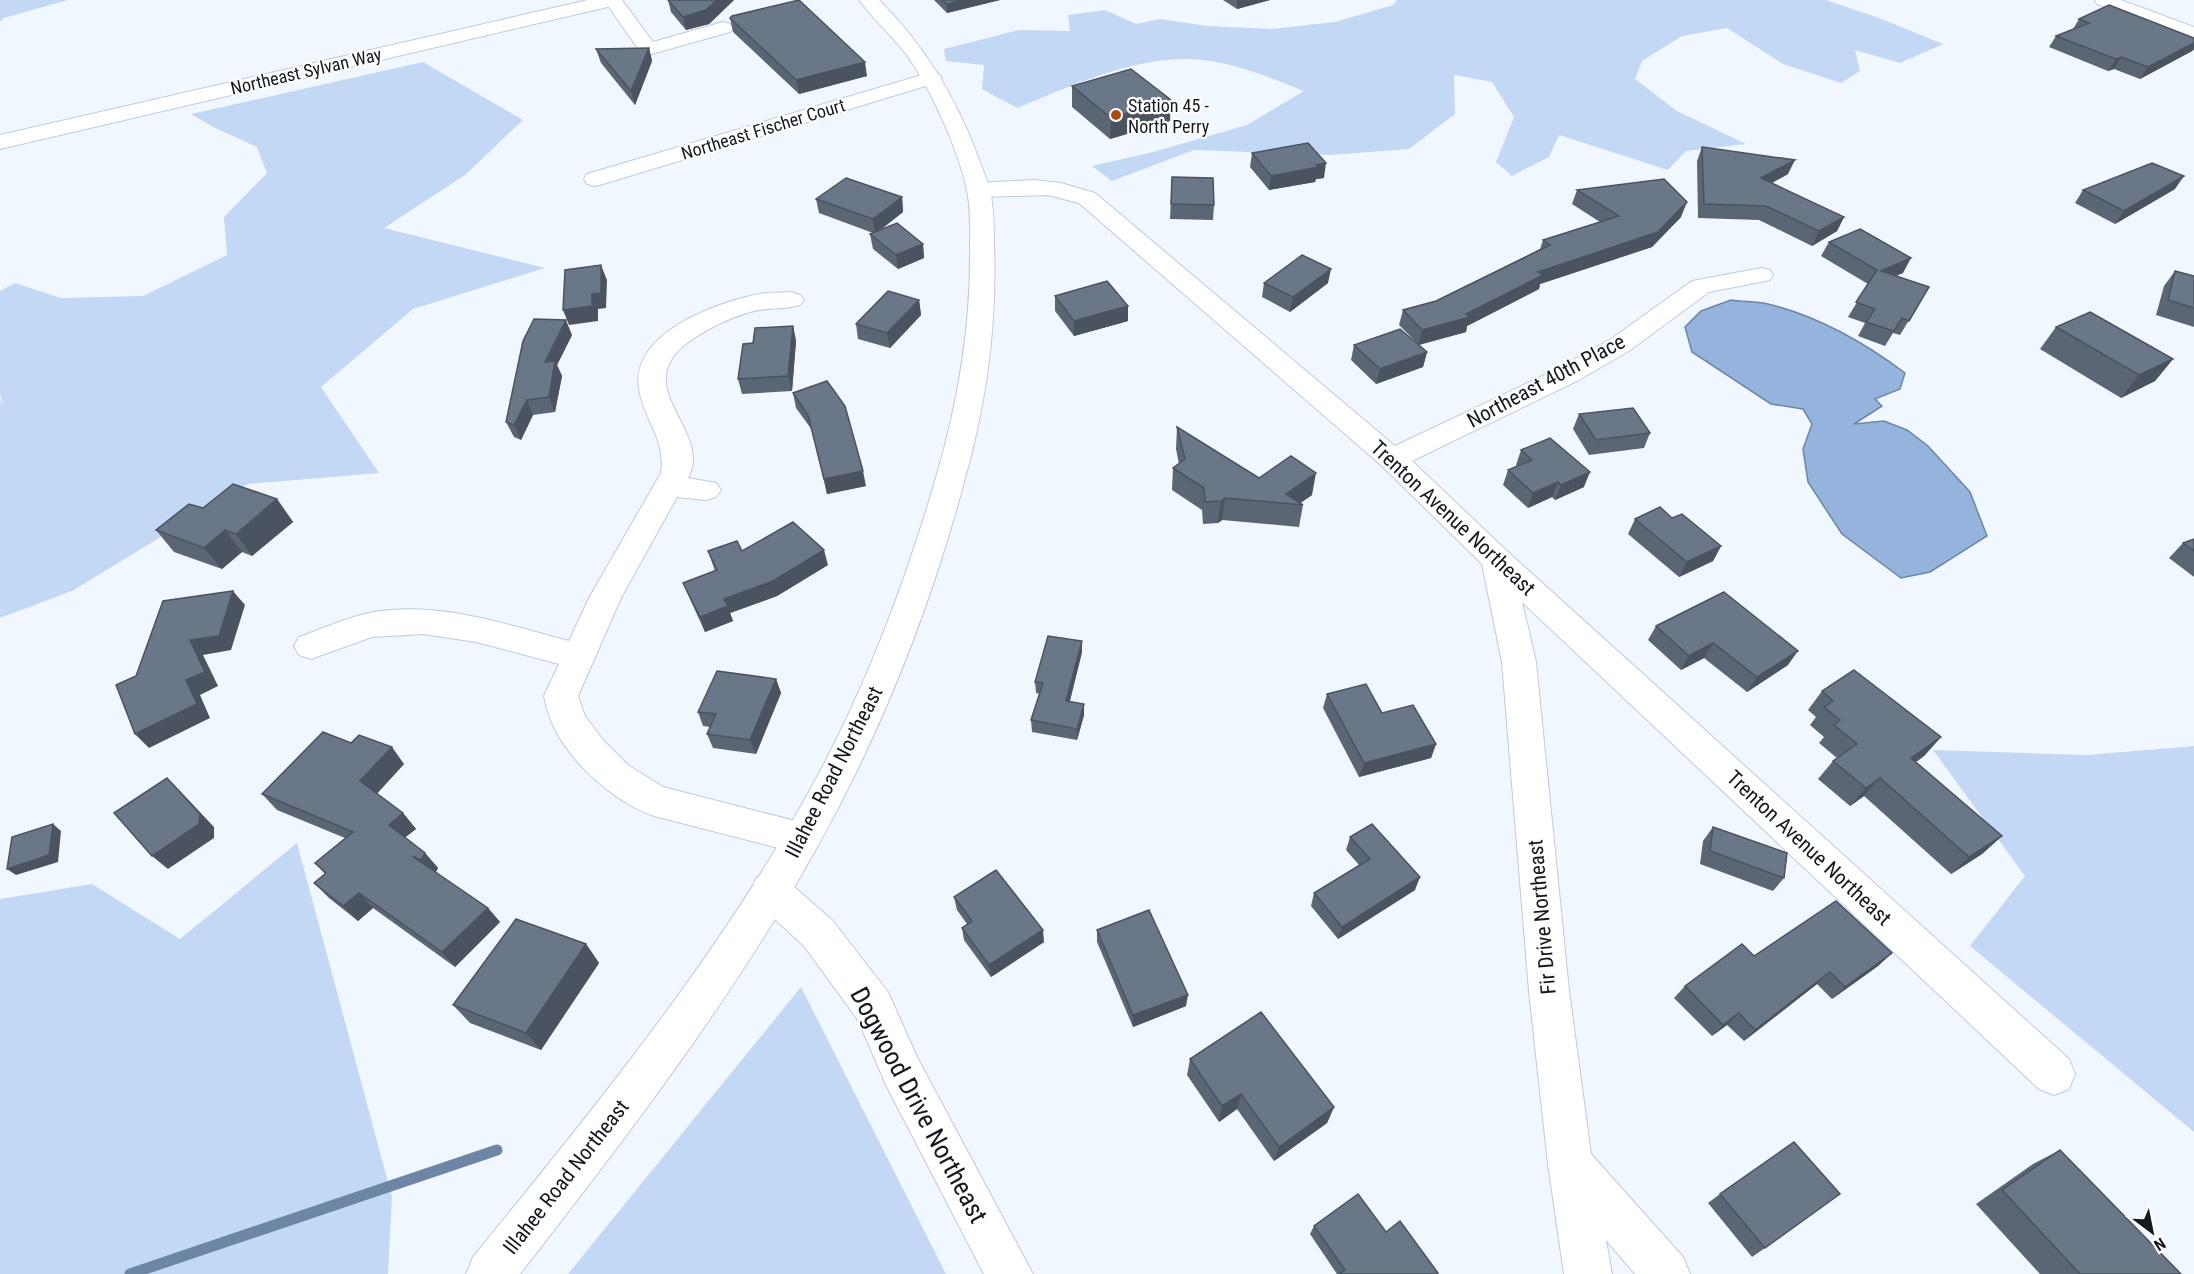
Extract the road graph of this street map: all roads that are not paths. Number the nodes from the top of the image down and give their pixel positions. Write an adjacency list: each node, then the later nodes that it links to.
1 (612, 0): 4 (street); 7 (street, Northeast Sylvan Way)
2 (868, 0): 6 (street)
3 (2104, 0): 5 (street)
4 (723, 28)
5 (2194, 34)
6 (932, 78): 8 (street, Northeast Fischer Court); 9 (street)
7 (0, 142)
8 (595, 179)
9 (979, 190): 12 (street, Trenton Avenue Northeast); 18 (street, Illahee Road Northeast)
10 (1761, 275): 12 (street, Northeast 40th Place)
11 (791, 300): 13 (street)
12 (1392, 459): 15 (street, Trenton Avenue Northeast)
13 (669, 486): 14 (street); 17 (street)
14 (706, 490)
15 (1497, 560): 20 (street, Trenton Avenue Northeast); 21 (street, Fir Drive Northeast)
16 (311, 646): 17 (street)
17 (578, 656): 18 (street)
18 (802, 838): 19 (street, Illahee Road Northeast)
19 (770, 890): 22 (street, Illahee Road Northeast); 23 (street, Dogwood Drive Northeast)
20 (2054, 1074)
21 (1570, 1164): 24 (street, Fir Drive Northeast); 25 (street)
22 (490, 1274)
23 (1009, 1274)
24 (1588, 1274)
25 (1666, 1274)

